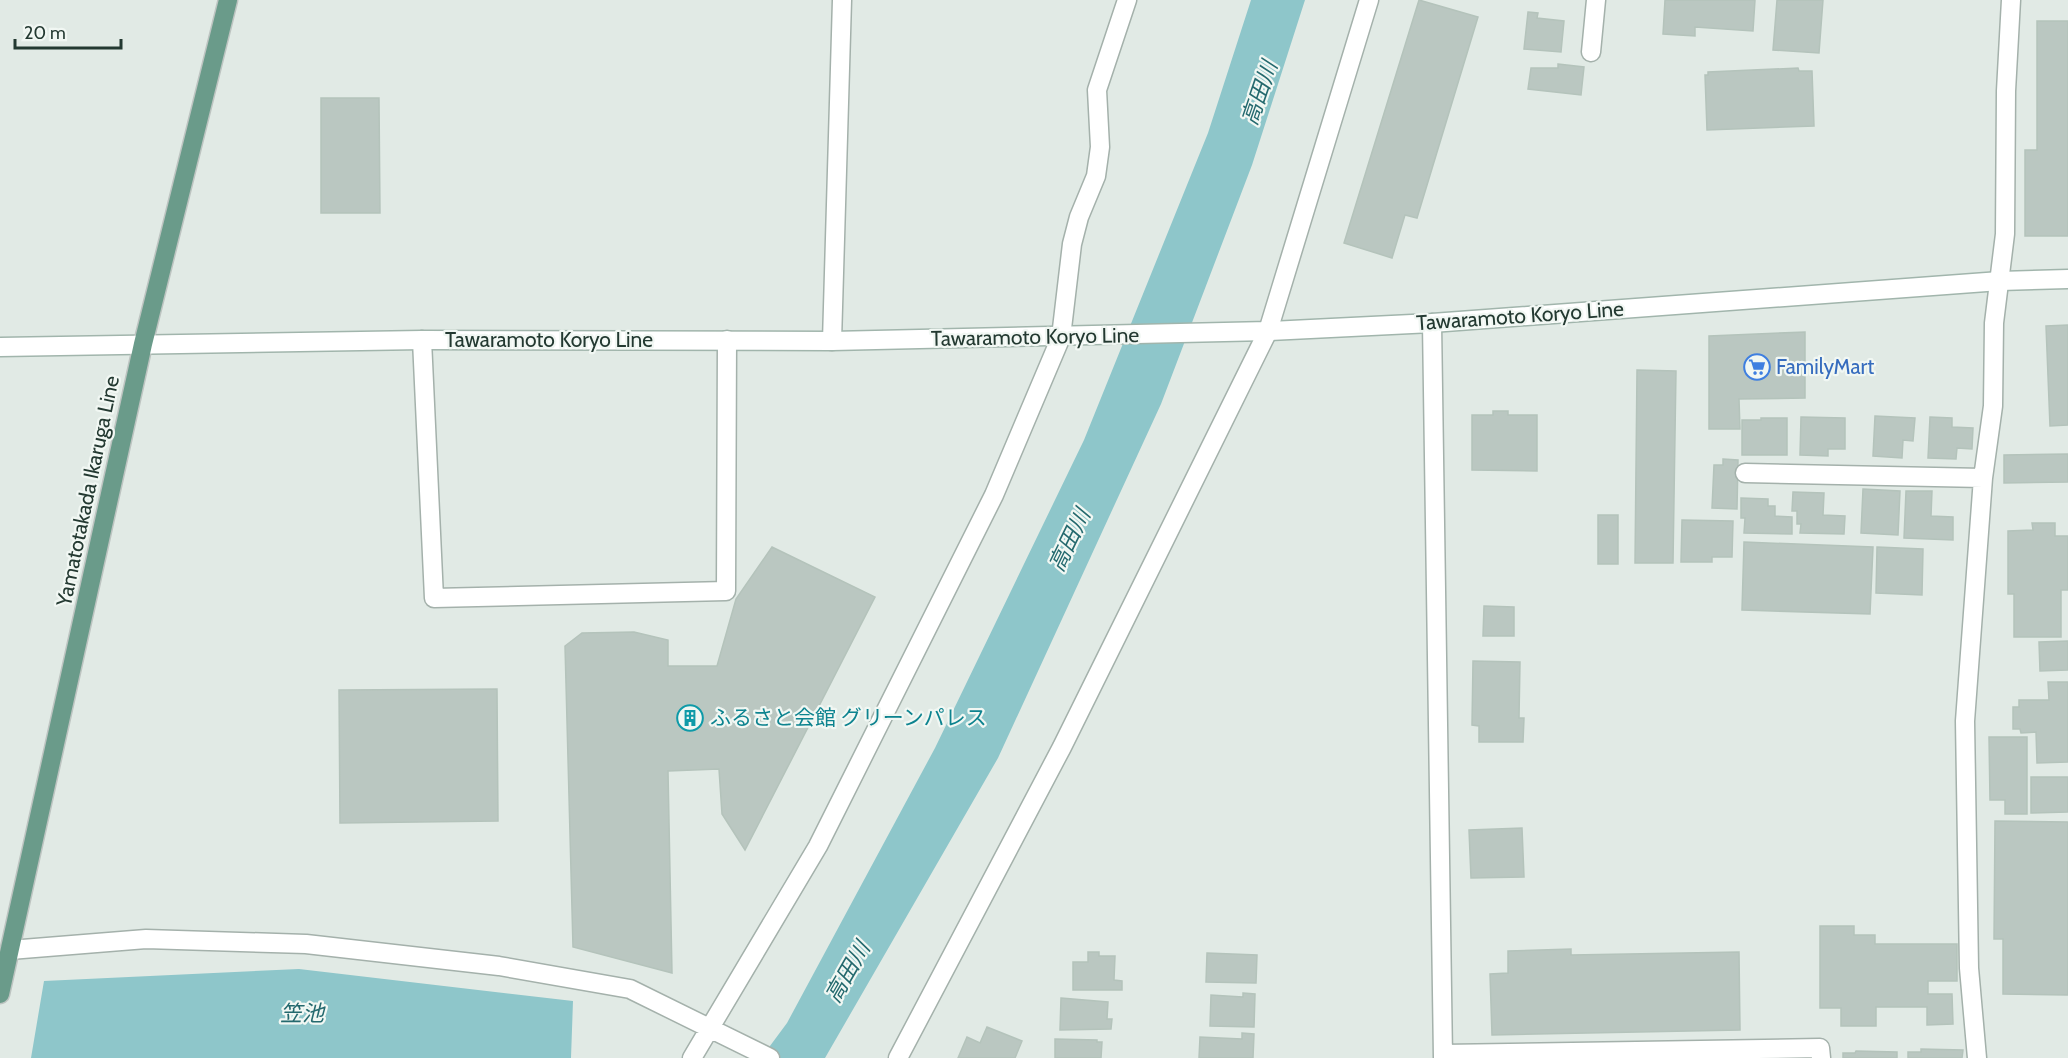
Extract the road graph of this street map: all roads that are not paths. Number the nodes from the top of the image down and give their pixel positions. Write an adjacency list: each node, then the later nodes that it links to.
1 (228, 0): 16 (main road, Yamatotakada Ikaruga Line)
2 (842, 0): 15 (street)
3 (1127, 0): 12 (street)
4 (1369, 0): 11 (street)
5 (1596, 0): 7 (street)
6 (2011, 0): 9 (street)
7 (1591, 52)
8 (2068, 279): 9 (street, Tawaramoto Koryo Line)
9 (2000, 281): 10 (street, Tawaramoto Koryo Line); 19 (street)
10 (1432, 323): 11 (street, Tawaramoto Koryo Line); 23 (street)
11 (1268, 332): 12 (street, Tawaramoto Koryo Line); 26 (street)
12 (1061, 337): 15 (street, Tawaramoto Koryo Line); 22 (street)
13 (422, 340): 14 (street, Tawaramoto Koryo Line); 14 (street); 16 (street, Tawaramoto Koryo Line)
14 (727, 340): 15 (street, Tawaramoto Koryo Line)
15 (832, 341)
16 (143, 344): 17 (street, Tawaramoto Koryo Line); 20 (main road, Yamatotakada Ikaruga Line)
17 (0, 347)
18 (1745, 473): 19 (street)
19 (1983, 478): 28 (street)
20 (5, 950): 21 (main road, Yamatotakada Ikaruga Line); 22 (street)
21 (0, 994)
22 (717, 1031): 24 (street); 25 (street)
23 (1443, 1056): 27 (street)
24 (692, 1058)
25 (770, 1058)
26 (898, 1058)
27 (1821, 1058)
28 (1977, 1058)

